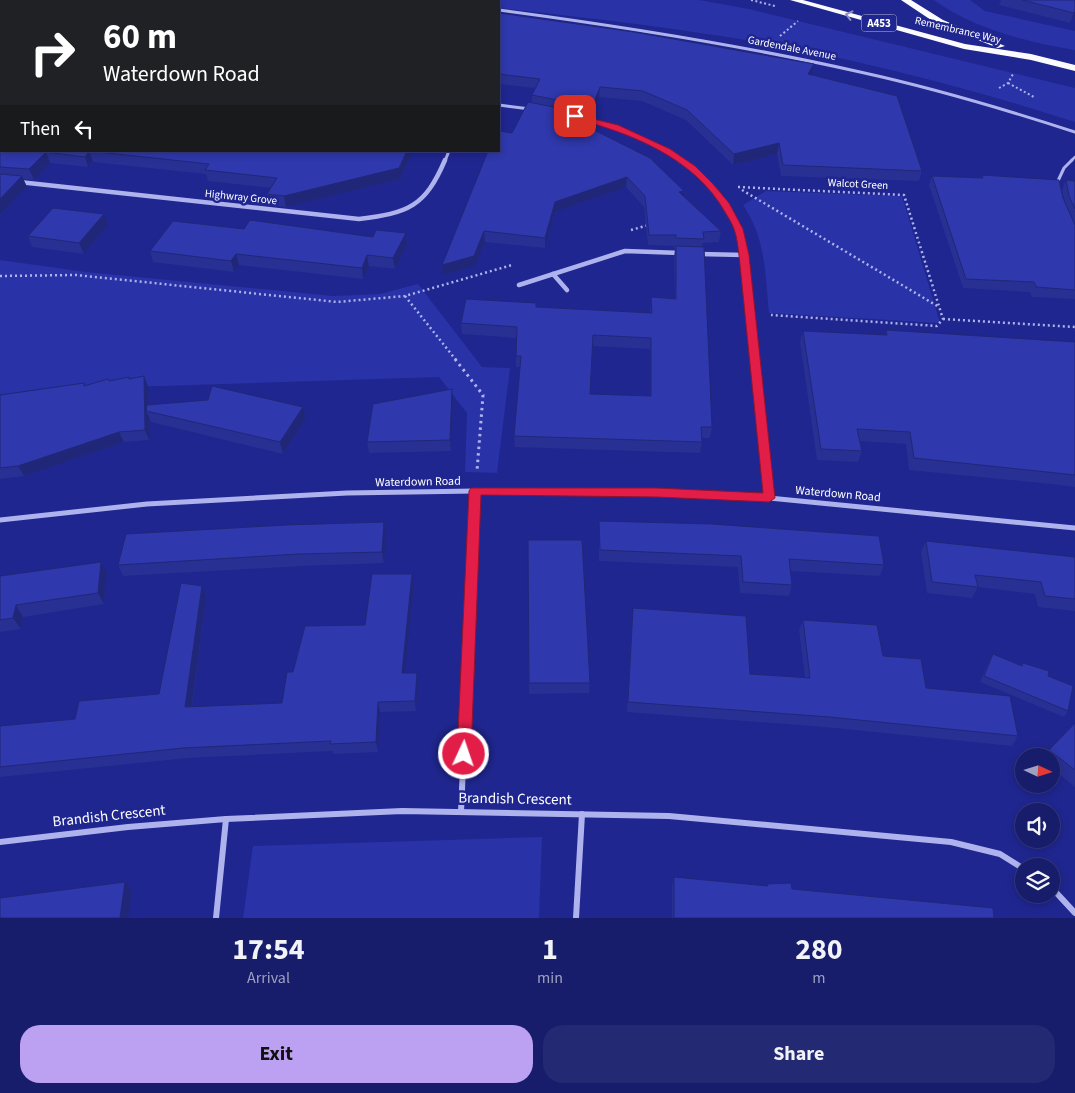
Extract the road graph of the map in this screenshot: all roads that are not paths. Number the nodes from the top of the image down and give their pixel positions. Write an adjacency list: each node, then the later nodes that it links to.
1 (794, 0): 4 (highway, Remembrance Way / A453, one-way to 1)
2 (906, 0): 4 (highway, Remembrance Way / A453)
3 (500, 10): 9 (street, Gardendale Avenue)
4 (1031, 57): 5 (highway, Remembrance Way / A453)
5 (1075, 68)
6 (500, 105): 7 (street)
7 (539, 110)
8 (579, 117): 16 (street)
9 (1075, 132)
10 (448, 152): 12 (street, Highwray Grove)
11 (1075, 157): 13 (lane)
12 (10, 181)
13 (1056, 189)
14 (684, 253): 17 (street)
15 (694, 254): 16 (street)
16 (744, 255): 21 (street)
17 (553, 274): 18 (street); 19 (street)
18 (520, 285)
19 (567, 290)
20 (475, 491): 21 (street, Waterdown Road); 22 (street, Waterdown Road); 24 (street)
21 (769, 498): 23 (street, Waterdown Road)
22 (0, 520)
23 (1075, 528)
24 (461, 812): 25 (street, Brandish Crescent); 26 (street, Brandish Crescent)
25 (582, 814): 28 (street, Brandish Crescent); 32 (street)
26 (226, 819): 27 (street, Brandish Crescent); 31 (street)
27 (0, 842)
28 (1015, 863)
29 (1060, 897): 30 (street)
30 (1075, 913)
31 (216, 918)
32 (576, 918)

